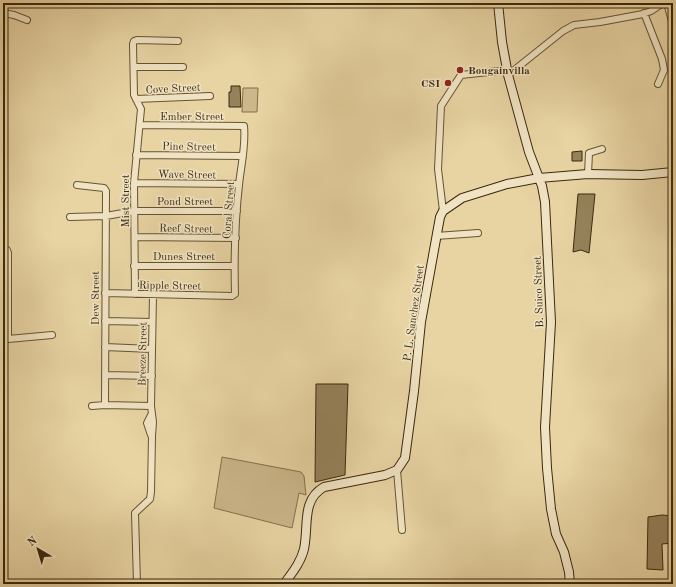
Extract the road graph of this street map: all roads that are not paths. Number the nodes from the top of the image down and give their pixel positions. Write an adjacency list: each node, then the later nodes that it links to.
1 (498, 3): 11 (street, B. Suico Street)
2 (663, 3): 5 (street)
3 (667, 3): 7 (street)
4 (3, 12): 6 (street)
5 (644, 13): 11 (street); 12 (street)
6 (27, 20)
7 (673, 25)
8 (178, 40): 9 (street)
9 (134, 67): 10 (street); 14 (street)
10 (183, 67)
11 (508, 73): 22 (street, B. Suico Street); 28 (street)
12 (658, 84)
13 (210, 96): 14 (street, Cove Street)
14 (136, 100): 15 (street, Mist Street)
15 (140, 125): 16 (street, Ember Street); 18 (street, Mist Street)
16 (244, 126): 19 (street, Coral Street)
17 (602, 149): 21 (street)
18 (136, 155): 19 (street, Pine Street); 23 (street, Mist Street)
19 (243, 156): 24 (street, Coral Street)
20 (673, 172): 21 (street)
21 (588, 174): 22 (street)
22 (539, 178): 28 (street); 56 (street, B. Suico Street)
23 (134, 183): 24 (street, Wave Street); 26 (street, Mist Street)
24 (239, 184): 27 (street, Coral Street)
25 (77, 185): 29 (street, Dew Street)
26 (134, 211): 27 (street, Pond Street); 29 (street, Pond Street); 33 (street, Mist Street)
27 (237, 211): 34 (street, Coral Street)
28 (443, 211): 32 (street, P. L. Sanchez Street)
29 (106, 216): 30 (street, Pond Street); 38 (street, Dew Street)
30 (70, 217)
31 (478, 233): 32 (street)
32 (436, 236): 52 (street, P. L. Sanchez Street)
33 (135, 237): 34 (street, Reef Street); 36 (street, Mist Street)
34 (236, 238): 37 (street, Coral Street)
35 (3, 248): 44 (street)
36 (134, 266): 37 (street, Dunes Street); 39 (street, Mist Street)
37 (234, 266): 41 (street, Coral Street)
38 (106, 293): 39 (street, Ripple Street); 42 (street, Dew Street)
39 (135, 294): 40 (street, Ripple Street)
40 (153, 295): 41 (street, Ripple Street); 43 (street, Breeze Street)
41 (234, 295)
42 (105, 321): 43 (street); 45 (street, Dew Street)
43 (152, 322): 46 (street, Breeze Street)
44 (52, 335)
45 (105, 347): 46 (street); 47 (street, Dew Street)
46 (152, 349): 48 (street, Breeze Street)
47 (105, 375): 48 (street); 49 (street, Dew Street)
48 (152, 376): 51 (street, Breeze Street)
49 (105, 405): 50 (street); 51 (street)
50 (92, 406)
51 (151, 406): 54 (street, Breeze Street)
52 (397, 470): 53 (street); 55 (street)
53 (402, 530)
54 (137, 584)
55 (284, 584)
56 (570, 584)

